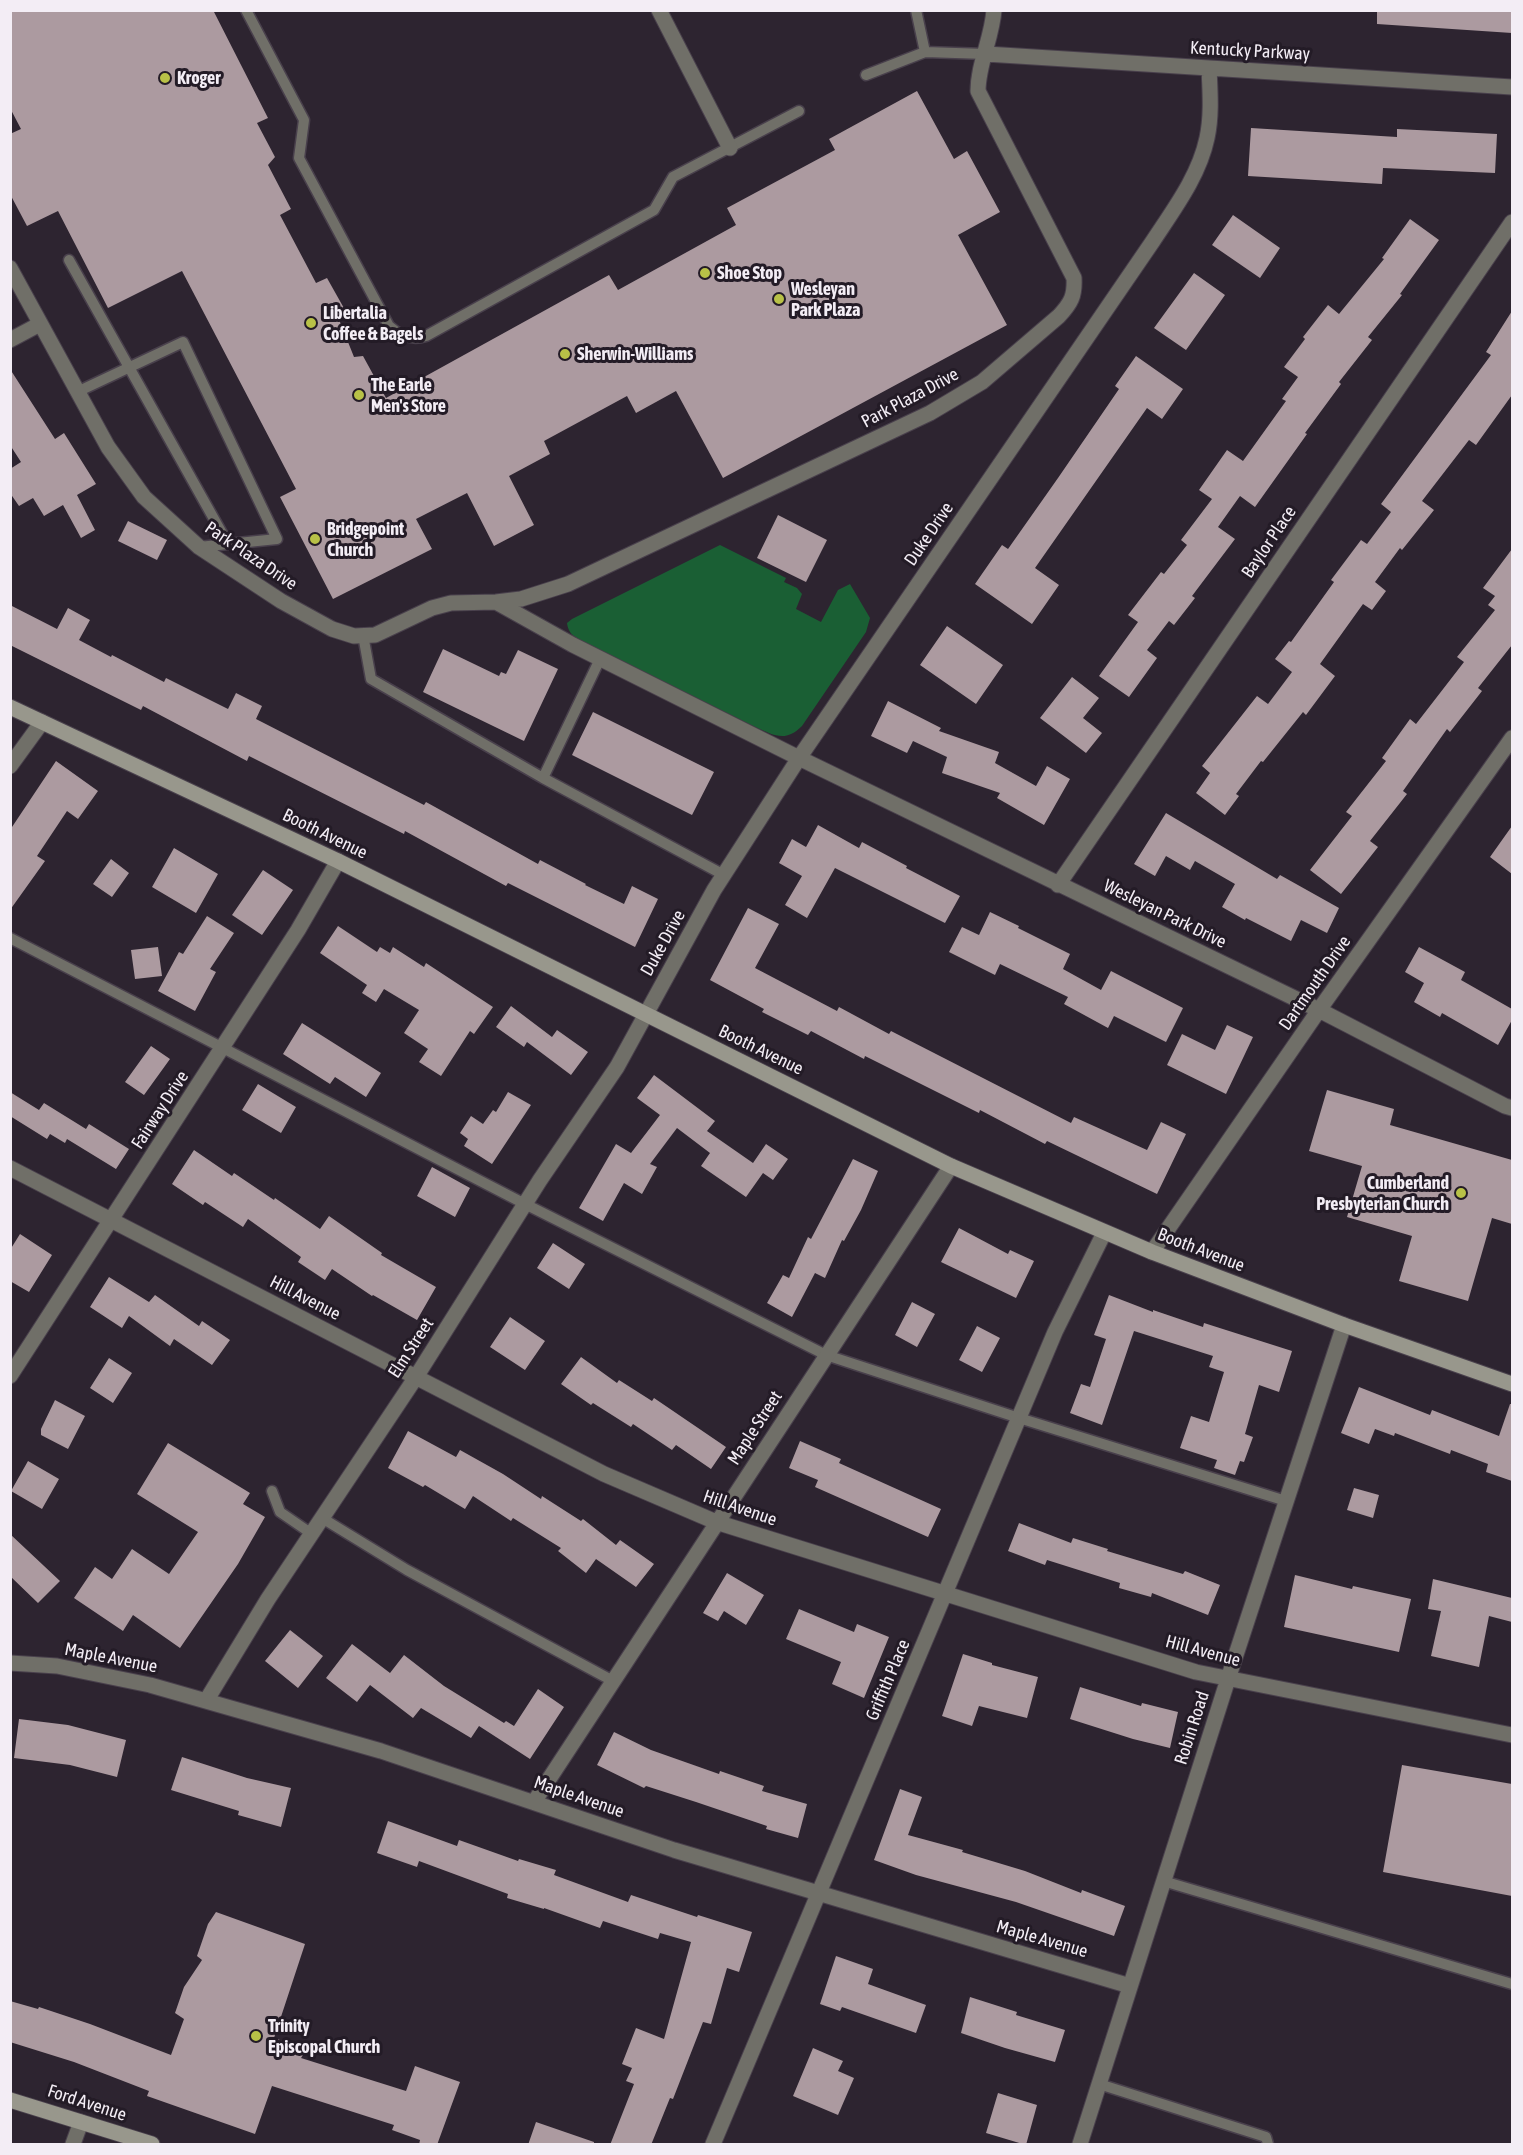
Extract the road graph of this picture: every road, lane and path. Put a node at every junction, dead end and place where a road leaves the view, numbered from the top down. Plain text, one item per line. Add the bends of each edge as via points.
1 (246, 10) edge
2 (659, 10) edge
3 (916, 10) edge
4 (994, 10) edge
5 (925, 52) junction
6 (986, 54) junction
7 (1209, 68) junction
8 (866, 75) dead end
9 (1512, 87) edge
10 (799, 111) dead end
11 (730, 148) junction
12 (1512, 222) edge
13 (69, 260) dead end
14 (10, 268) edge
15 (40, 324) junction
16 (10, 340) edge
17 (130, 368) junction
18 (77, 392) junction
19 (228, 544) junction
20 (199, 548) junction
21 (496, 602) junction
22 (363, 636) junction
23 (600, 659) junction
24 (10, 707) edge
25 (42, 722) junction
26 (1512, 738) edge
27 (799, 758) junction
28 (10, 766) edge
29 (543, 778) junction
30 (338, 861) junction
31 (724, 876) junction
32 (1058, 885) junction
33 (10, 938) edge
34 (1318, 1010) junction
35 (646, 1014) junction
36 (223, 1047) junction
37 (1512, 1108) edge
38 (951, 1166) junction
39 (10, 1168) edge
40 (525, 1204) junction
41 (112, 1220) junction
42 (1104, 1233) junction
43 (1152, 1252) junction
44 (1344, 1325) junction
45 (826, 1355) junction
46 (12, 1372) edge
47 (416, 1377) junction
48 (1512, 1384) edge
49 (1019, 1418) junction
50 (272, 1491) dead end
51 (1286, 1501) junction
52 (322, 1518) junction
53 (716, 1522) junction
54 (312, 1534) junction
55 (946, 1594) junction
56 (10, 1663) edge
57 (1228, 1679) junction
58 (613, 1681) junction
59 (206, 1701) junction
60 (1512, 1735) edge
61 (534, 1802) junction
62 (1163, 1881) junction
63 (818, 1893) junction
64 (1512, 1984) edge
65 (1130, 1986) junction
66 (1099, 2084) junction
67 (10, 2100) edge
68 (81, 2122) junction
69 (73, 2145) edge
70 (152, 2145) edge
71 (712, 2145) edge
72 (1080, 2145) edge
73 (1268, 2145) edge

1 - 11 lane via 304,120 299,158 389,326 409,337 426,336 654,210 673,177
2 - 11 street
3 - 5 lane
4 - 6 street, Park Plaza Drive
5 - 6 lane
5 - 8 lane
6 - 7 street, Kentucky Parkway
6 - 21 street, Park Plaza Drive via 978,75 978,91 1074,278 1075,292 1070,304 982,382 930,413 568,585
7 - 9 street, Kentucky Parkway
7 - 27 street, Duke Drive via 1208,137 1189,185
10 - 11 lane
12 - 32 street, Baylor Place
13 - 17 lane
14 - 15 street, Park Plaza Drive
15 - 16 street
15 - 18 street, Park Plaza Drive
17 - 18 lane
17 - 19 lane
17 - 19 lane via 183,342 277,539
18 - 20 street, Park Plaza Drive via 108,447 144,497
19 - 20 lane
20 - 22 street, Park Plaza Drive via 332,629
21 - 22 street, Park Plaza Drive via 451,603 375,635
21 - 23 street, Park Plaza Drive
22 - 29 lane via 372,679
23 - 27 street, Park Plaza Drive
23 - 29 lane
24 - 25 street, Booth Avenue
25 - 28 street
25 - 30 street, Booth Avenue
26 - 34 street, Dartmouth Drive
27 - 31 street, Duke Drive
27 - 32 street, Wesleyan Park Drive
29 - 31 lane
30 - 35 street, Booth Avenue
30 - 36 street, Fairway Drive
31 - 35 street, Duke Drive
32 - 34 street, Wesleyan Park Drive
33 - 36 lane
34 - 37 street, Wesleyan Park Drive
34 - 43 street, Dartmouth Drive
35 - 38 street, Booth Avenue
35 - 40 street, Elm Street via 617,1067
36 - 40 lane
36 - 41 street, Fairway Drive
38 - 42 street, Booth Avenue
38 - 45 street, Maple Street
39 - 41 street, Hill Avenue
40 - 45 lane
40 - 47 street, Elm Street
41 - 46 street, Fairway Drive
41 - 47 street, Hill Avenue
42 - 43 street, Booth Avenue
42 - 49 street, Griffith Place via 1055,1332
43 - 44 street, Booth Avenue
44 - 48 street, Booth Avenue
44 - 51 street, Robin Road
45 - 49 lane
45 - 53 street, Maple Street
47 - 52 street, Elm Street
47 - 53 street, Hill Avenue via 604,1474
49 - 51 lane
49 - 55 street, Griffith Place
50 - 54 lane via 280,1512
51 - 57 street, Robin Road
52 - 54 street, Elm Street
52 - 58 lane via 407,1570
53 - 55 street, Hill Avenue
53 - 58 street, Maple Street
54 - 59 street, Elm Street
55 - 57 street, Hill Avenue
55 - 63 street, Griffith Place
56 - 59 street, Maple Avenue via 69,1668
57 - 60 street, Hill Avenue
57 - 62 street, Robin Road
58 - 61 street, Maple Street
59 - 61 street, Maple Avenue via 381,1751
61 - 63 street, Maple Avenue
62 - 64 lane
62 - 65 street, Robin Road
63 - 65 street, Maple Avenue
63 - 71 street, Griffith Place
65 - 66 street, Robin Road
66 - 72 street, Robin Road
66 - 73 lane via 1266,2137
67 - 68 street, Ford Avenue
68 - 69 street
68 - 70 street, Ford Avenue

